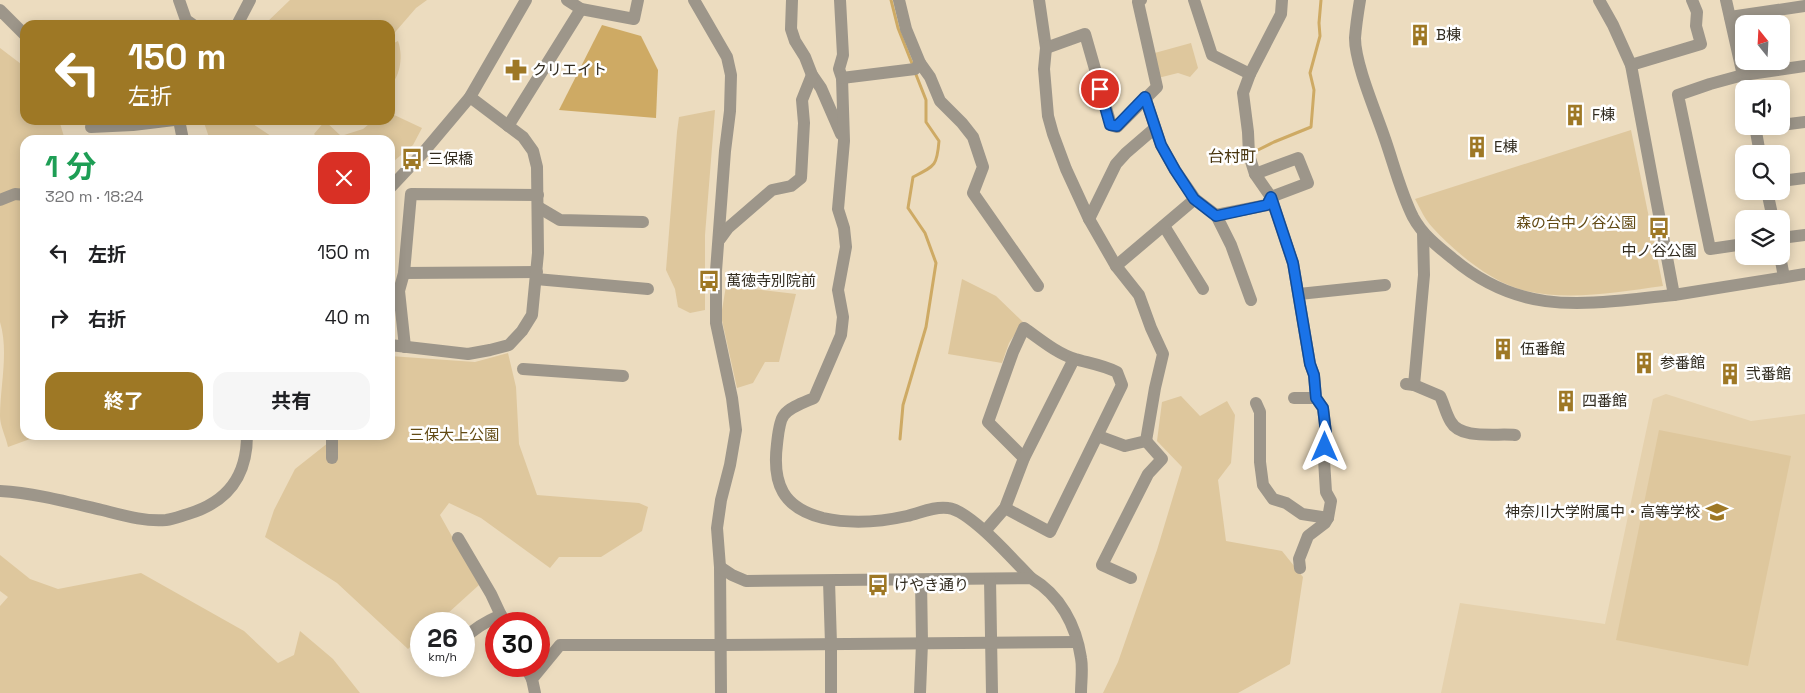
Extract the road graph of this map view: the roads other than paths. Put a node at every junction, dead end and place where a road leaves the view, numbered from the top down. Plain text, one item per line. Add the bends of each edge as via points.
1 (179, 0) edge
2 (250, 0) edge
3 (526, 0) edge
4 (567, 0) edge
5 (638, 0) edge
6 (694, 0) edge
7 (792, 0) edge
8 (840, 0) edge
9 (900, 0) edge
10 (1038, 0) edge
11 (1141, 0) edge
12 (1194, 0) edge
13 (1282, 0) edge
14 (1360, 0) edge
15 (1599, 0) edge
16 (1692, 0) edge
17 (1726, 0) edge
18 (1805, 6) edge
19 (581, 9) junction
20 (0, 10) edge
21 (1730, 17) junction
22 (186, 20) edge
23 (240, 20) edge
24 (20, 30) edge
25 (1046, 48) junction
26 (920, 63) junction
27 (1630, 65) junction
28 (1805, 66) edge
29 (812, 74) junction
30 (1250, 74) junction
31 (1744, 75) junction
32 (842, 78) junction
33 (1745, 80) edge
34 (470, 97) junction
35 (1145, 97) junction
36 (1805, 122) edge
37 (1790, 124) edge
38 (508, 126) junction
39 (1155, 128) junction
40 (844, 141) junction
41 (1255, 174) junction
42 (1805, 178) edge
43 (1790, 180) edge
44 (395, 183) edge
45 (20, 194) edge
46 (1271, 197) junction
47 (1194, 199) junction
48 (0, 200) edge
49 (538, 201) junction
50 (1216, 216) junction
51 (1089, 219) junction
52 (643, 222) dead end
53 (1164, 226) junction
54 (1423, 232) junction
55 (1805, 235) edge
56 (1790, 237) edge
57 (719, 241) junction
58 (1735, 245) edge
59 (1782, 265) edge
60 (1116, 266) junction
61 (404, 273) junction
62 (1805, 274) edge
63 (536, 275) junction
64 (1784, 277) junction
65 (1385, 285) dead end
66 (1038, 286) dead end
67 (648, 289) dead end
68 (1203, 289) dead end
69 (1299, 294) junction
70 (1674, 295) junction
71 (1251, 300) dead end
72 (395, 345) edge
73 (405, 346) junction
74 (1074, 359) junction
75 (523, 369) dead end
76 (623, 376) dead end
77 (1294, 398) dead end
78 (1316, 398) junction
79 (1256, 403) dead end
80 (1515, 435) dead end
81 (1098, 436) junction
82 (247, 440) edge
83 (332, 440) edge
84 (1146, 440) junction
85 (332, 458) dead end
86 (1024, 458) junction
87 (0, 491) edge
88 (1005, 508) junction
89 (1328, 518) junction
90 (985, 531) junction
91 (458, 538) dead end
92 (720, 567) junction
93 (1300, 568) dead end
94 (1031, 578) junction
95 (1131, 578) dead end
96 (921, 580) junction
97 (990, 580) junction
98 (830, 581) junction
99 (500, 612) edge
100 (991, 642) junction
101 (1077, 642) junction
102 (922, 643) junction
103 (832, 644) junction
104 (720, 646) junction
105 (530, 677) edge
106 (532, 680) junction
107 (535, 693) edge
108 (720, 693) edge
109 (831, 693) edge
110 (920, 693) edge
111 (992, 693) edge
112 (1081, 693) edge

1 - 22 street
2 - 23 street
3 - 34 street
4 - 19 street
5 - 19 street via 634,19
6 - 57 street via 724,50 731,75
7 - 29 street via 791,29
8 - 32 street via 843,56 839,68
9 - 26 street via 906,29
10 - 25 street
11 - 35 street via 1138,2 1156,87
12 - 30 street via 1212,55
13 - 30 street via 1281,14
14 - 54 street via 1355,39 1360,64 1407,203
15 - 27 street
16 - 27 street via 1701,44
17 - 21 street
18 - 21 street
19 - 38 street
20 - 24 street
21 - 31 street
25 - 35 street via 1085,34 1110,125 1117,126
25 - 51 street via 1044,69 1048,116 1066,169
26 - 32 street via 915,69
26 - 66 street via 940,101 973,137 983,167 973,193
27 - 70 street
28 - 31 street
29 - 40 street
29 - 57 street via 802,100 802,178 792,186 772,190 757,201
30 - 41 street via 1243,93 1249,155
31 - 33 street
31 - 58 street via 1678,95 1710,249
32 - 40 street
34 - 38 street
34 - 44 street
35 - 39 street
36 - 37 street
38 - 49 street via 533,150
39 - 47 street via 1161,145
39 - 51 street via 1116,164
40 - 90 street via 838,209 846,247 838,290 843,317 840,334 814,398 784,415 775,459 777,479 785,498 801,510 823,518 881,521 949,508
41 - 46 street
41 - 46 street via 1298,158 1308,183
42 - 43 street
45 - 48 street
46 - 50 street via 1267,205
46 - 69 street via 1293,263
47 - 50 street
47 - 53 street
49 - 52 street via 560,220
49 - 61 street via 412,194
49 - 63 street
50 - 71 street
51 - 60 street
53 - 60 street
53 - 68 street
54 - 70 street via 1471,273 1510,294 1556,303 1585,304
54 - 80 street via 1424,275 1410,385 1440,396 1452,424 1461,432
55 - 56 street
57 - 92 street via 716,323 736,430 717,528
59 - 64 street
60 - 84 street via 1139,295 1163,354
61 - 63 street
61 - 73 street via 399,291
62 - 64 street
63 - 67 street
63 - 73 street via 532,315 509,345 468,354
64 - 70 street
65 - 69 street
69 - 78 street
72 - 73 street
74 - 81 street via 1108,367 1117,372 1122,385
74 - 86 street
74 - 86 street via 1024,328 988,422
75 - 76 street
77 - 78 street
78 - 89 street via 1323,408 1326,433 1326,492 1331,501
79 - 89 street via 1260,412 1263,485 1273,499 1302,514
81 - 84 street via 1125,446
81 - 88 street via 1050,532
82 - 87 street via 242,470 224,496 194,512 167,520
83 - 85 street
84 - 95 street via 1162,459 1148,474 1102,565
86 - 88 street
88 - 90 street
89 - 93 street via 1308,536 1299,559
90 - 94 street
91 - 99 street
92 - 98 street via 746,581
92 - 104 street
94 - 97 street
94 - 101 street via 1054,595 1072,625
96 - 97 street
96 - 98 street
96 - 102 street
97 - 100 street
98 - 103 street
100 - 101 street
100 - 102 street
100 - 111 street
101 - 112 street via 1082,659
102 - 103 street
102 - 110 street
103 - 104 street
103 - 109 street
104 - 106 street via 560,644
104 - 108 street
105 - 106 street
106 - 107 street

